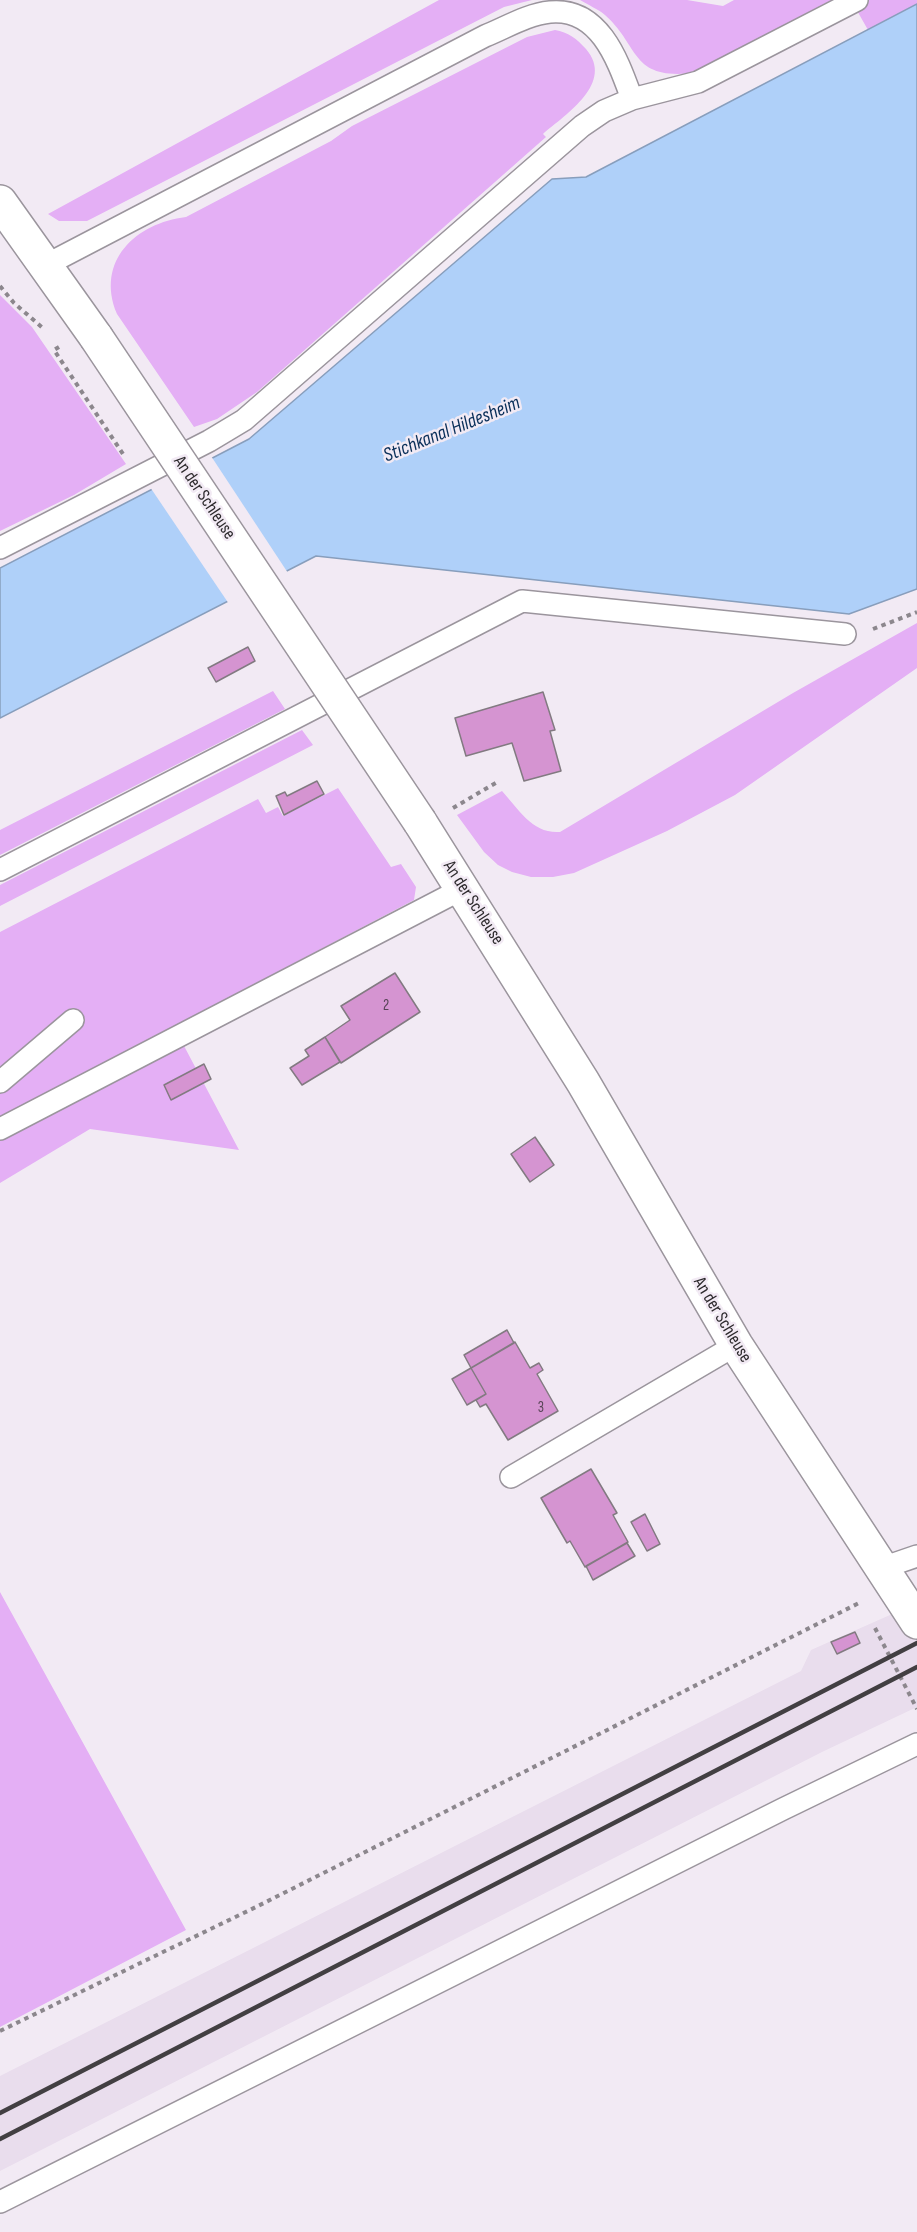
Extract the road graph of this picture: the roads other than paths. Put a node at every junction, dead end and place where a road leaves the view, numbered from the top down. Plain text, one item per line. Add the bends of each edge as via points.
1 (857, 0) edge
2 (632, 99) junction
3 (0, 202) edge
4 (46, 265) junction
5 (0, 548) edge
6 (845, 634) road end
7 (0, 870) edge
8 (464, 888) junction
9 (73, 1020) dead end
10 (0, 1082) edge
11 (0, 1128) edge
12 (736, 1345) junction
13 (511, 1477) dead end
14 (917, 1556) edge
15 (888, 1577) junction
16 (917, 1622) edge
17 (917, 1744) edge
18 (0, 2202) edge

1 - 2 lane via 698,82
2 - 4 lane via 599,32 588,21 569,12 548,12 485,36
2 - 5 lane via 582,126 244,420
3 - 4 main road, An der Schleuse
4 - 8 main road, An der Schleuse, bridge via 81,340 434,817
6 - 7 lane via 522,601
8 - 11 lane
8 - 12 main road, An der Schleuse via 583,1082
9 - 10 lane
12 - 13 lane
12 - 15 main road, An der Schleuse
14 - 15 lane
15 - 16 main road, An der Schleuse
17 - 18 lane

